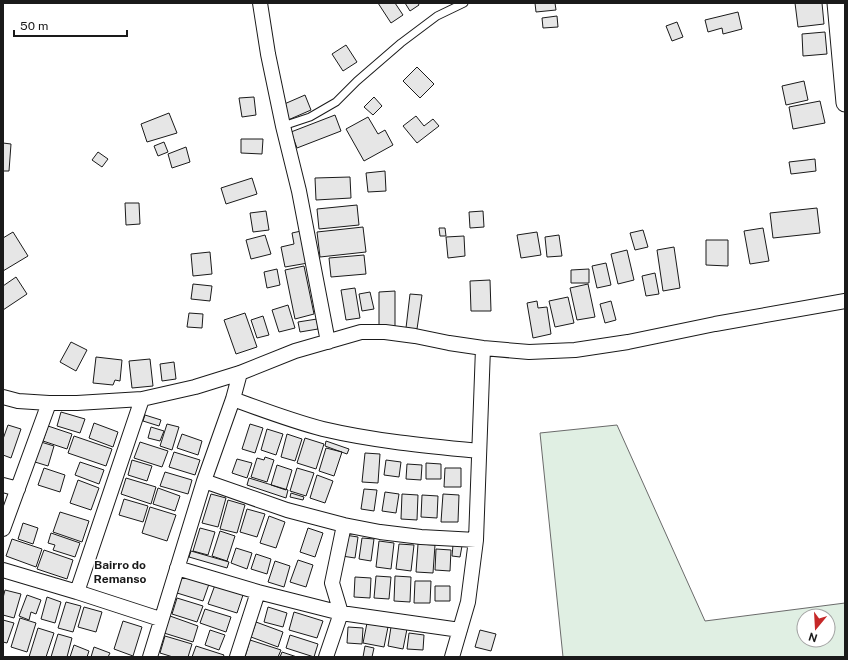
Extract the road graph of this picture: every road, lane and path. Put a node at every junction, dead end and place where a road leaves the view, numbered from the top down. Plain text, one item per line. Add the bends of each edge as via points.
1 (260, 3) edge
2 (464, 3) edge
3 (836, 3) edge
4 (845, 103) edge
5 (283, 126) junction
6 (845, 301) edge
7 (328, 342) junction
8 (483, 348) junction
9 (240, 373) junction
10 (3, 397) edge
11 (142, 399) junction
12 (233, 399) junction
13 (49, 403) junction
14 (479, 451) junction
15 (204, 480) junction
16 (3, 485) edge
17 (18, 490) junction
18 (344, 525) junction
19 (3, 529) edge
20 (476, 540) junction
21 (177, 568) junction
22 (3, 570) edge
23 (77, 592) junction
24 (258, 592) junction
25 (341, 613) junction
26 (160, 619) junction
27 (460, 630) junction
28 (150, 657) edge
29 (238, 657) edge
30 (326, 657) edge
31 (452, 657) edge

1 - 5 street
2 - 5 lane via 437,16 406,38 336,102 310,117
3 - 4 street
5 - 7 street via 299,191
6 - 8 street via 575,350 529,352
7 - 8 street via 361,332 385,332
7 - 9 street via 295,351
8 - 14 street
9 - 11 street
9 - 12 street
10 - 13 street via 18,401
11 - 13 street
11 - 23 street
12 - 14 street via 322,429 411,444
12 - 15 street
13 - 17 street
14 - 20 street
15 - 18 street via 287,510
15 - 21 street
16 - 17 street
17 - 19 street
18 - 20 street via 421,537
18 - 25 street via 332,583
20 - 27 street via 472,580
21 - 24 street
21 - 26 street
22 - 23 street
23 - 26 street
24 - 25 street
24 - 29 street
25 - 27 street
25 - 30 street
26 - 28 street
27 - 31 street

